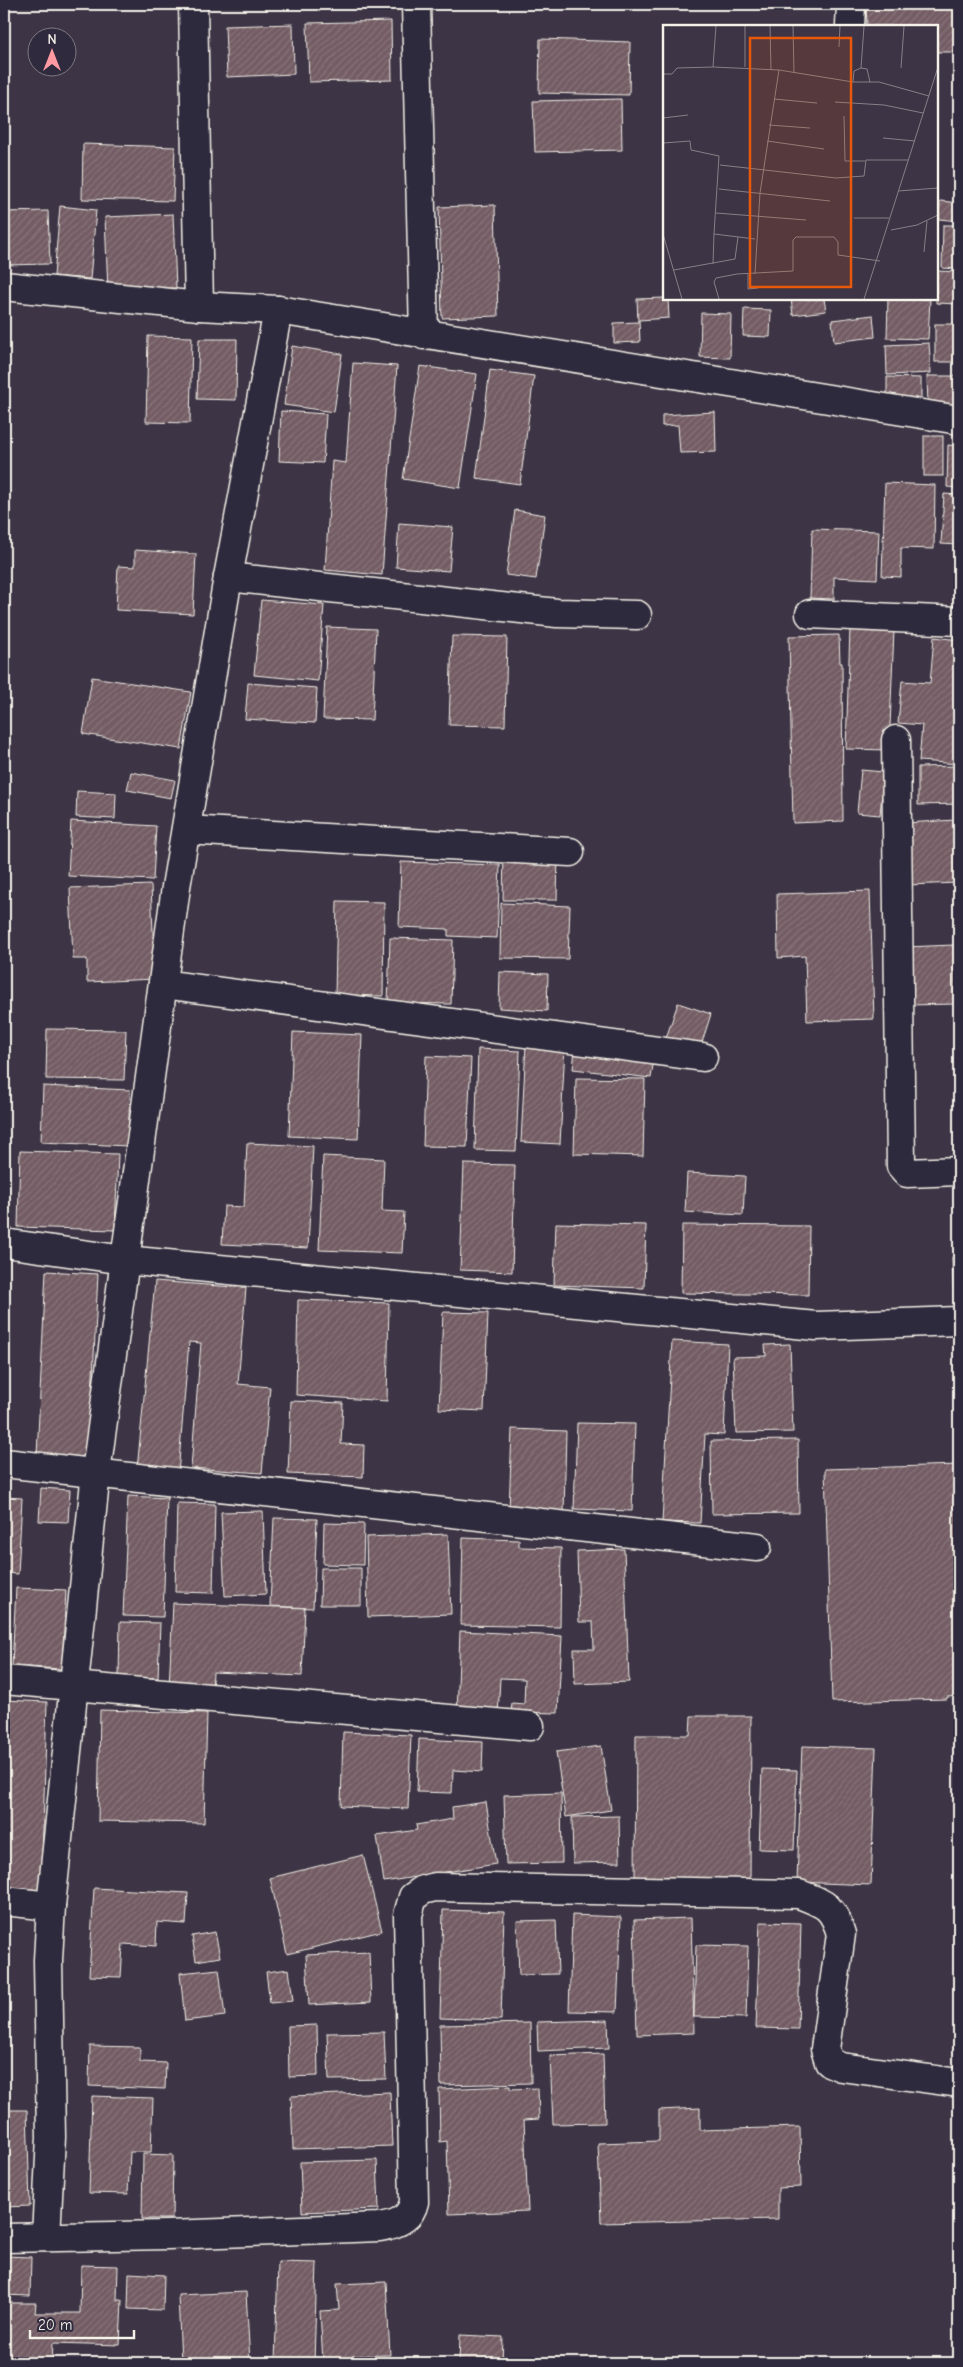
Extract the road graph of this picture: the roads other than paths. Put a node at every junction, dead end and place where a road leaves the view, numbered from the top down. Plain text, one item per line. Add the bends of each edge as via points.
1 (193, 4) edge
2 (416, 4) edge
3 (851, 4) edge
4 (850, 25) edge
5 (4, 286) edge
6 (199, 306) junction
7 (278, 310) junction
8 (424, 335) junction
9 (959, 420) edge
10 (228, 577) junction
11 (810, 614) dead end
12 (637, 615) dead end
13 (959, 621) edge
14 (896, 740) dead end
15 (186, 830) junction
16 (570, 852) dead end
17 (163, 984) junction
18 (703, 1057) dead end
19 (959, 1171) edge
20 (4, 1243) edge
21 (125, 1260) junction
22 (959, 1321) edge
23 (4, 1463) edge
24 (96, 1472) junction
25 (757, 1546) dead end
26 (4, 1680) edge
27 (74, 1685) junction
28 (530, 1726) dead end
29 (4, 1901) edge
30 (52, 1906) junction
31 (959, 2083) edge
32 (46, 2237) junction
33 (4, 2238) edge

1 - 6 street
2 - 8 street
3 - 4 street
5 - 6 street
6 - 7 street
7 - 8 street
7 - 10 street
8 - 9 street
10 - 12 street via 557,613
10 - 15 street
11 - 13 street
14 - 19 street via 900,1166 907,1173
15 - 16 street
15 - 17 street
17 - 18 street
17 - 21 street
20 - 21 street
21 - 22 street via 816,1326
21 - 24 street
23 - 24 street
24 - 25 street
24 - 27 street
26 - 27 street
27 - 28 street
27 - 30 street
29 - 30 street
30 - 32 street via 48,1960 51,2137
31 - 32 street via 841,2067 829,2062 825,2049 841,1934 836,1918 825,1904 799,1894 435,1887 413,1897 408,1915 414,2202 409,2215 400,2222 379,2227
32 - 33 street

